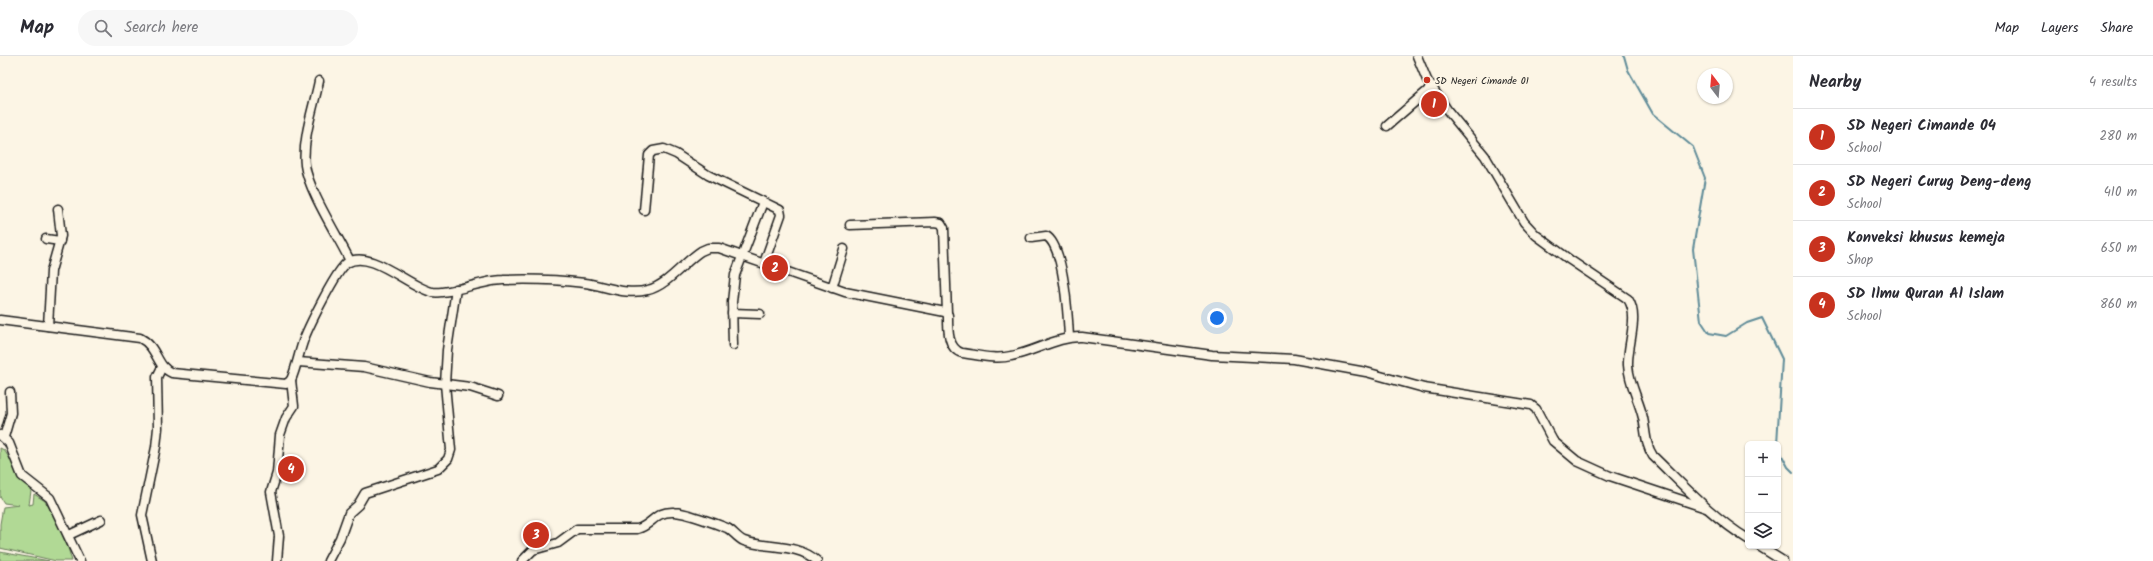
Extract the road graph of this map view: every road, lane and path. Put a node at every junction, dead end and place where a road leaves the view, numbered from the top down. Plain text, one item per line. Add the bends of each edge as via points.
1 (1417, 56) edge
2 (319, 80) dead end
3 (1432, 87) junction
4 (1387, 126) dead end
5 (763, 202) junction
6 (58, 209) dead end
7 (644, 210) dead end
8 (850, 225) dead end
9 (1030, 238) dead end
10 (46, 239) dead end
11 (60, 241) junction
12 (844, 248) dead end
13 (744, 256) junction
14 (350, 261) junction
15 (764, 263) junction
16 (832, 288) junction
17 (456, 289) junction
18 (732, 313) junction
19 (946, 313) junction
20 (760, 314) dead end
21 (0, 320) edge
22 (48, 326) junction
23 (1069, 337) junction
24 (733, 345) dead end
25 (298, 362) junction
26 (162, 367) junction
27 (292, 380) junction
28 (445, 384) junction
29 (10, 392) dead end
30 (498, 396) dead end
31 (2, 436) edge
32 (1706, 508) junction
33 (100, 520) dead end
34 (69, 535) junction
35 (1745, 538) edge
36 (1764, 549) edge
37 (80, 561) edge
38 (152, 561) edge
39 (278, 561) edge
40 (328, 561) edge
41 (522, 561) edge
42 (817, 561) edge
43 (1783, 561) edge

1 - 3 street
2 - 14 street via 307,140 305,165 315,194
3 - 4 street
3 - 32 street via 1485,156 1524,222 1536,235 1628,299 1632,306 1633,322 1628,364 1649,449
5 - 7 street via 664,149 653,151 649,155
5 - 13 street
5 - 15 street via 781,212
6 - 11 street
8 - 19 street via 942,223
9 - 23 street via 1046,236 1054,244 1064,286
10 - 11 street
11 - 22 street via 52,271
12 - 16 street
13 - 15 street
13 - 17 street via 719,248 705,249 660,284 640,292 583,283 513,279 488,281
13 - 18 street via 735,275
14 - 17 street via 362,259 371,262 431,292 442,293
14 - 25 street via 342,267 304,338
15 - 16 street
16 - 19 street
17 - 28 street
18 - 20 street
18 - 24 street
19 - 23 street via 951,343 962,353 1003,358
21 - 22 street
22 - 26 street via 140,338 153,349
23 - 32 street via 1212,355 1284,358 1366,372 1424,388 1531,405 1536,409 1553,441 1577,461 1610,476
25 - 27 street
25 - 28 street via 364,367
26 - 27 street via 172,373 196,376 277,384
26 - 38 street via 157,378 156,447 142,515
27 - 39 street via 294,406 280,435 277,474 271,492 279,536
28 - 30 street via 478,389
28 - 40 street via 451,442 448,459 443,466 431,472 365,493 358,505 349,513
29 - 31 street via 11,413
31 - 34 street via 9,443 22,476 48,495
32 - 35 street
33 - 34 street
34 - 37 street
36 - 43 street
41 - 42 street via 533,550 560,541 577,528 637,529 660,513 674,512 725,527 745,541 796,551

